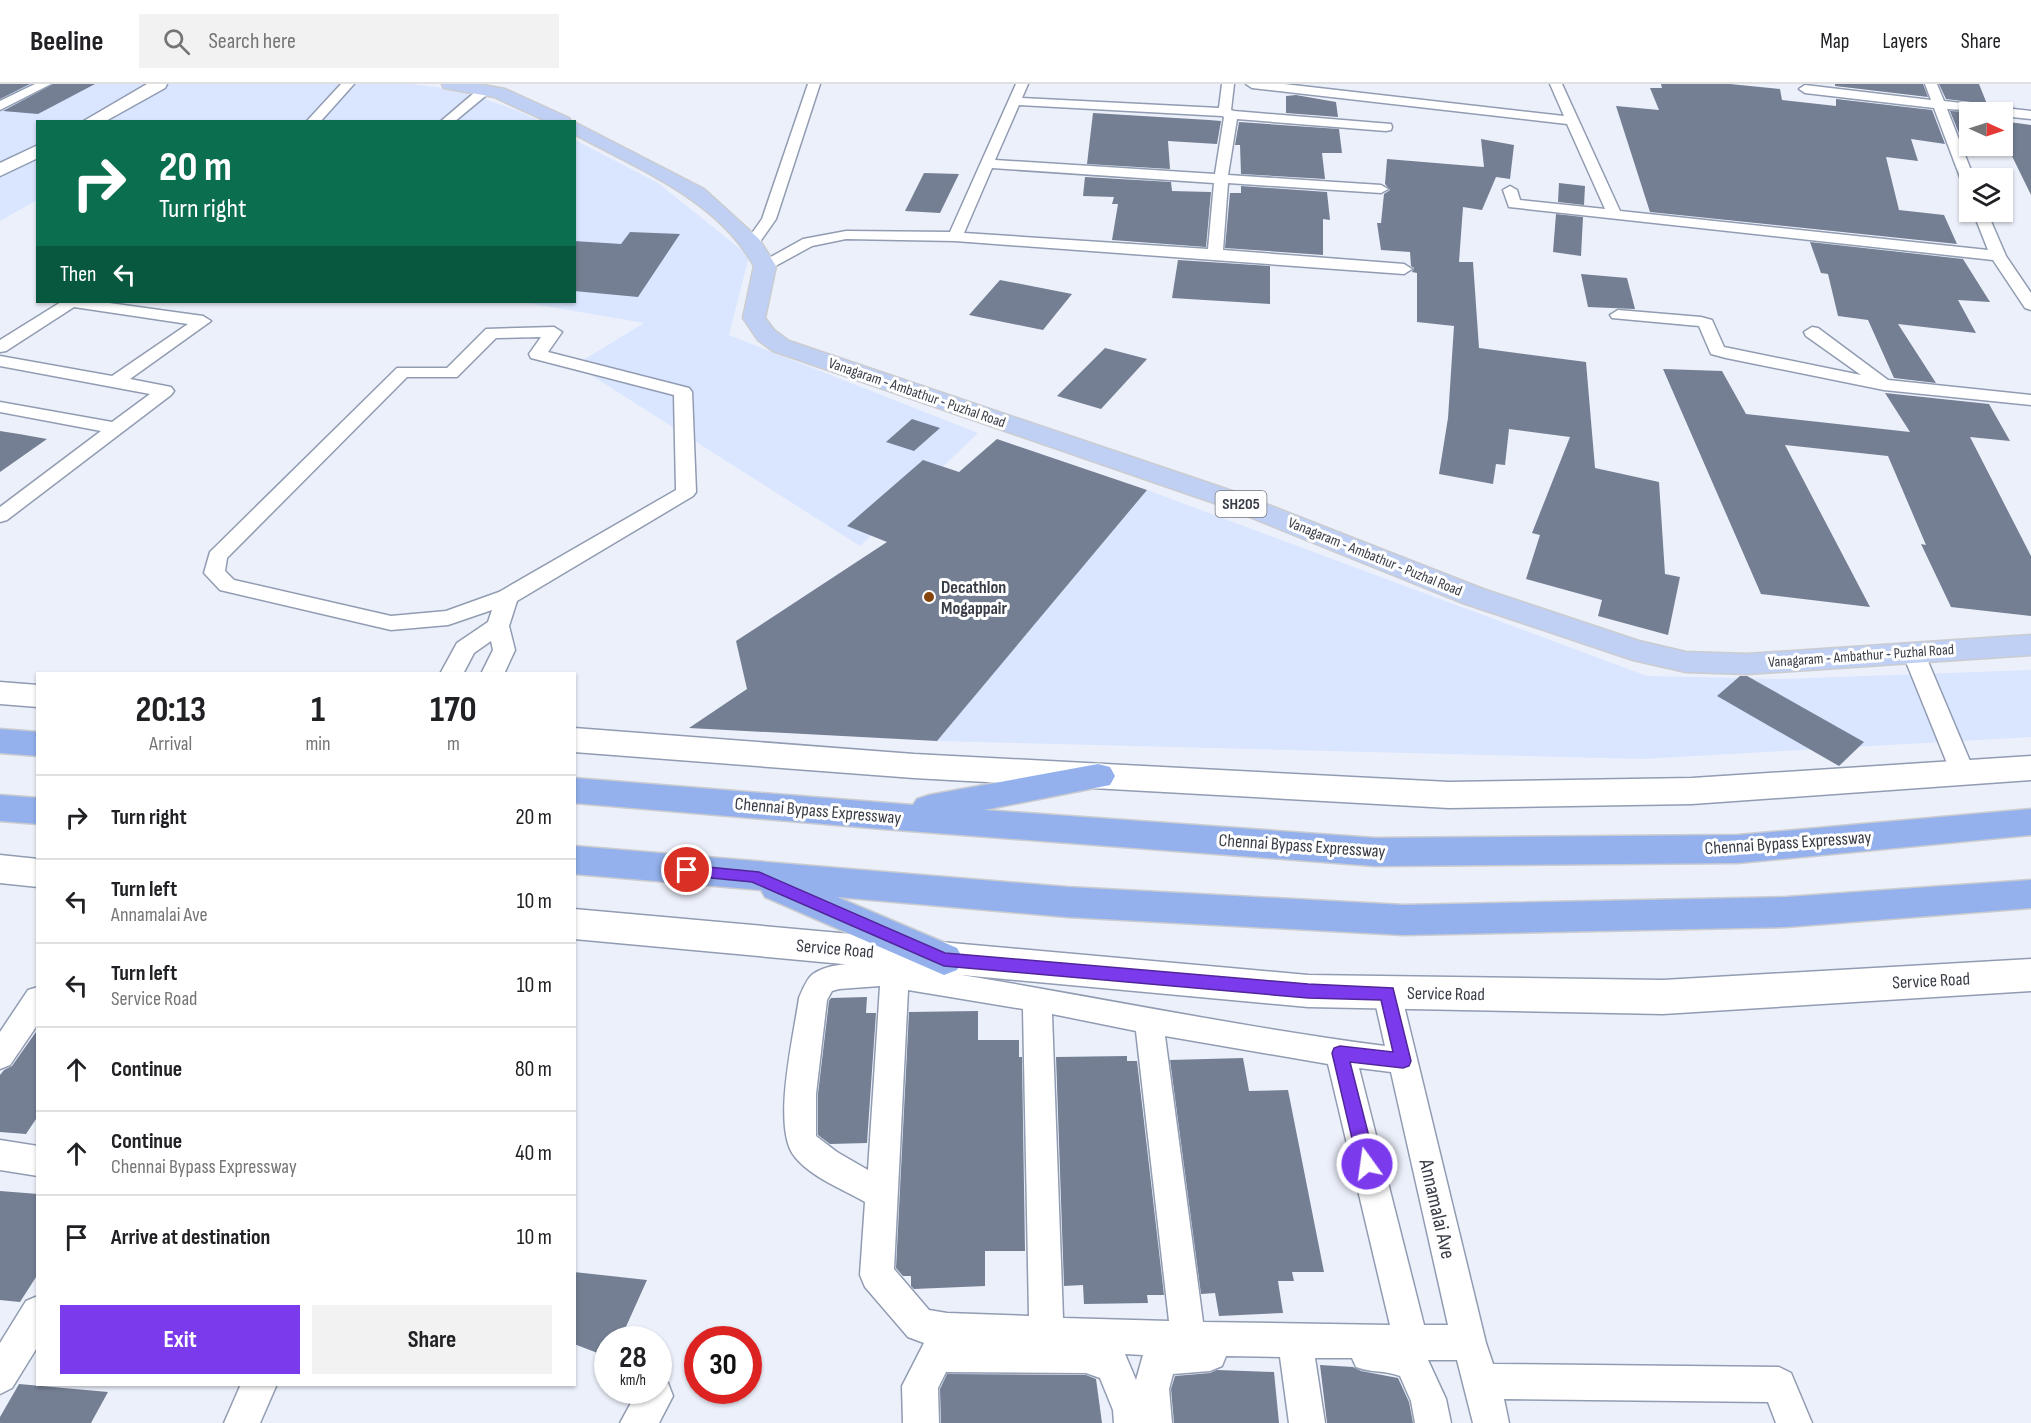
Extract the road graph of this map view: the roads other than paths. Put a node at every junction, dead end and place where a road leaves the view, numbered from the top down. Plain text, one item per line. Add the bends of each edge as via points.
1 (45, 84) edge
2 (159, 84) edge
3 (348, 84) edge
4 (450, 84) edge
5 (814, 84) edge
6 (1022, 84) edge
7 (1228, 84) edge
8 (1252, 84) edge
9 (1556, 84) edge
10 (1930, 84) edge
11 (1805, 88) dead end
12 (485, 90) junction
13 (1015, 101) junction
14 (1937, 104) junction
15 (0, 106) edge
16 (1228, 114) junction
17 (2031, 115) edge
18 (94, 120) edge
19 (314, 120) edge
20 (448, 120) edge
21 (559, 120) edge
22 (1574, 121) junction
23 (1386, 127) dead end
24 (576, 128) edge
25 (36, 151) edge
26 (987, 164) junction
27 (1963, 168) edge
28 (0, 170) edge
29 (1221, 178) junction
30 (1381, 189) dead end
31 (1510, 190) dead end
32 (1616, 216) junction
33 (1984, 222) edge
34 (955, 237) junction
35 (752, 243) junction
36 (1215, 254) junction
37 (1998, 256) junction
38 (765, 266) junction
39 (1404, 269) dead end
40 (69, 303) edge
41 (78, 303) edge
42 (192, 303) edge
43 (2031, 305) edge
44 (1618, 315) dead end
45 (172, 316) junction
46 (1812, 332) dead end
47 (0, 347) edge
48 (0, 361) edge
49 (115, 382) junction
50 (1884, 385) junction
51 (2031, 400) edge
52 (0, 407) edge
53 (115, 428) junction
54 (5, 507) edge
55 (507, 597) junction
56 (498, 626) junction
57 (2031, 645) edge
58 (1913, 652) junction
59 (452, 672) edge
60 (493, 672) edge
61 (0, 693) edge
62 (36, 696) edge
63 (576, 740) edge
64 (0, 741) edge
65 (36, 744) edge
66 (2031, 768) edge
67 (1963, 773) junction
68 (1098, 776) junction
69 (576, 790) edge
70 (0, 808) edge
71 (36, 811) edge
72 (883, 816) junction
73 (2031, 822) edge
74 (576, 860) edge
75 (0, 869) edge
76 (36, 873) edge
77 (754, 877) junction
78 (2031, 894) edge
79 (576, 924) edge
80 (944, 959) junction
81 (2031, 975) edge
82 (895, 976) junction
83 (1387, 993) junction
84 (1037, 999) junction
85 (36, 1002) edge
86 (1149, 1021) junction
87 (1340, 1053) junction
88 (0, 1056) edge
89 (1403, 1061) junction
90 (0, 1155) edge
91 (36, 1161) edge
92 (882, 1194) junction
93 (36, 1316) edge
94 (1046, 1334) junction
95 (1188, 1339) junction
96 (1411, 1342) junction
97 (1469, 1343) junction
98 (1297, 1354) junction
99 (0, 1376) edge
100 (1482, 1381) junction
101 (260, 1386) edge
102 (243, 1421) edge
103 (921, 1423) edge
104 (1132, 1423) edge
105 (1155, 1423) edge
106 (1307, 1423) edge
107 (1433, 1423) edge
108 (1491, 1423) edge
109 (1794, 1423) edge

1 - 15 street
2 - 18 street
3 - 19 street
4 - 12 main road
5 - 35 street via 777,199
6 - 13 street
7 - 16 street
8 - 22 street
9 - 22 street
10 - 14 street
11 - 14 street
12 - 20 street
12 - 21 main road
13 - 16 street
13 - 26 street
14 - 17 street
14 - 27 street
16 - 23 street
16 - 29 street
22 - 32 street
24 - 35 main road via 697,193
25 - 28 street
26 - 29 street
26 - 34 street
29 - 30 street
29 - 36 street
31 - 32 street via 1514,204
32 - 37 street
33 - 37 street
34 - 36 street
34 - 38 street via 846,235 808,242
35 - 38 main road
36 - 39 street
37 - 43 street
38 - 58 main road, Vanagaram - Ambathur - Puzhal Road / SH205 via 754,318 766,335 782,346 1229,499 1473,596 1622,646 1686,662 1747,664
40 - 47 street
41 - 45 street
42 - 45 street
44 - 50 street via 1695,320 1706,323 1718,350 1726,353
45 - 49 street via 203,321
46 - 50 street
48 - 49 street
49 - 53 street via 165,391
50 - 51 street
52 - 53 street
53 - 54 street
55 - 55 street via 448,618 391,622 227,585 214,573 217,556 403,372 451,373 492,333 554,332 537,354 683,392 686,492
55 - 56 street
56 - 59 street via 465,648
56 - 60 street via 504,650
57 - 58 main road, Vanagaram - Ambathur - Puzhal Road / SH205
58 - 67 street
61 - 62 street
63 - 68 street
64 - 65 highway
66 - 67 street
67 - 68 street via 1692,791 1449,795
68 - 72 highway
69 - 72 highway, Chennai Bypass Expressway
70 - 71 highway
72 - 73 highway, Chennai Bypass Expressway via 1375,852 1738,849
74 - 77 highway
75 - 76 street
77 - 78 highway via 1067,902 1404,920 1786,912
77 - 80 highway
79 - 80 street, Service Road
80 - 83 street, Service Road via 1308,991
81 - 83 street, Service Road via 1663,997
82 - 84 street
82 - 92 street
82 - 92 street via 838,977 822,983 813,998 799,1118 802,1141 820,1159
83 - 89 street, Annamalai Ave
84 - 86 street
84 - 94 street
85 - 88 street
86 - 87 street
86 - 95 street
87 - 89 street
87 - 96 street
89 - 97 street, Annamalai Ave
90 - 91 street
92 - 94 street via 877,1275 920,1325 947,1330
93 - 99 street
94 - 95 street
95 - 96 street
96 - 97 street
97 - 100 street, Annamalai Ave
98 - 105 street via 1194,1354 1160,1358 1151,1389
98 - 106 street
98 - 107 street via 1391,1355 1412,1364 1428,1399
100 - 108 street, Annamalai Ave
100 - 109 street via 1779,1385
101 - 102 street
103 - 104 street via 920,1386 936,1355 947,1355 1086,1356 1112,1365 1131,1410

